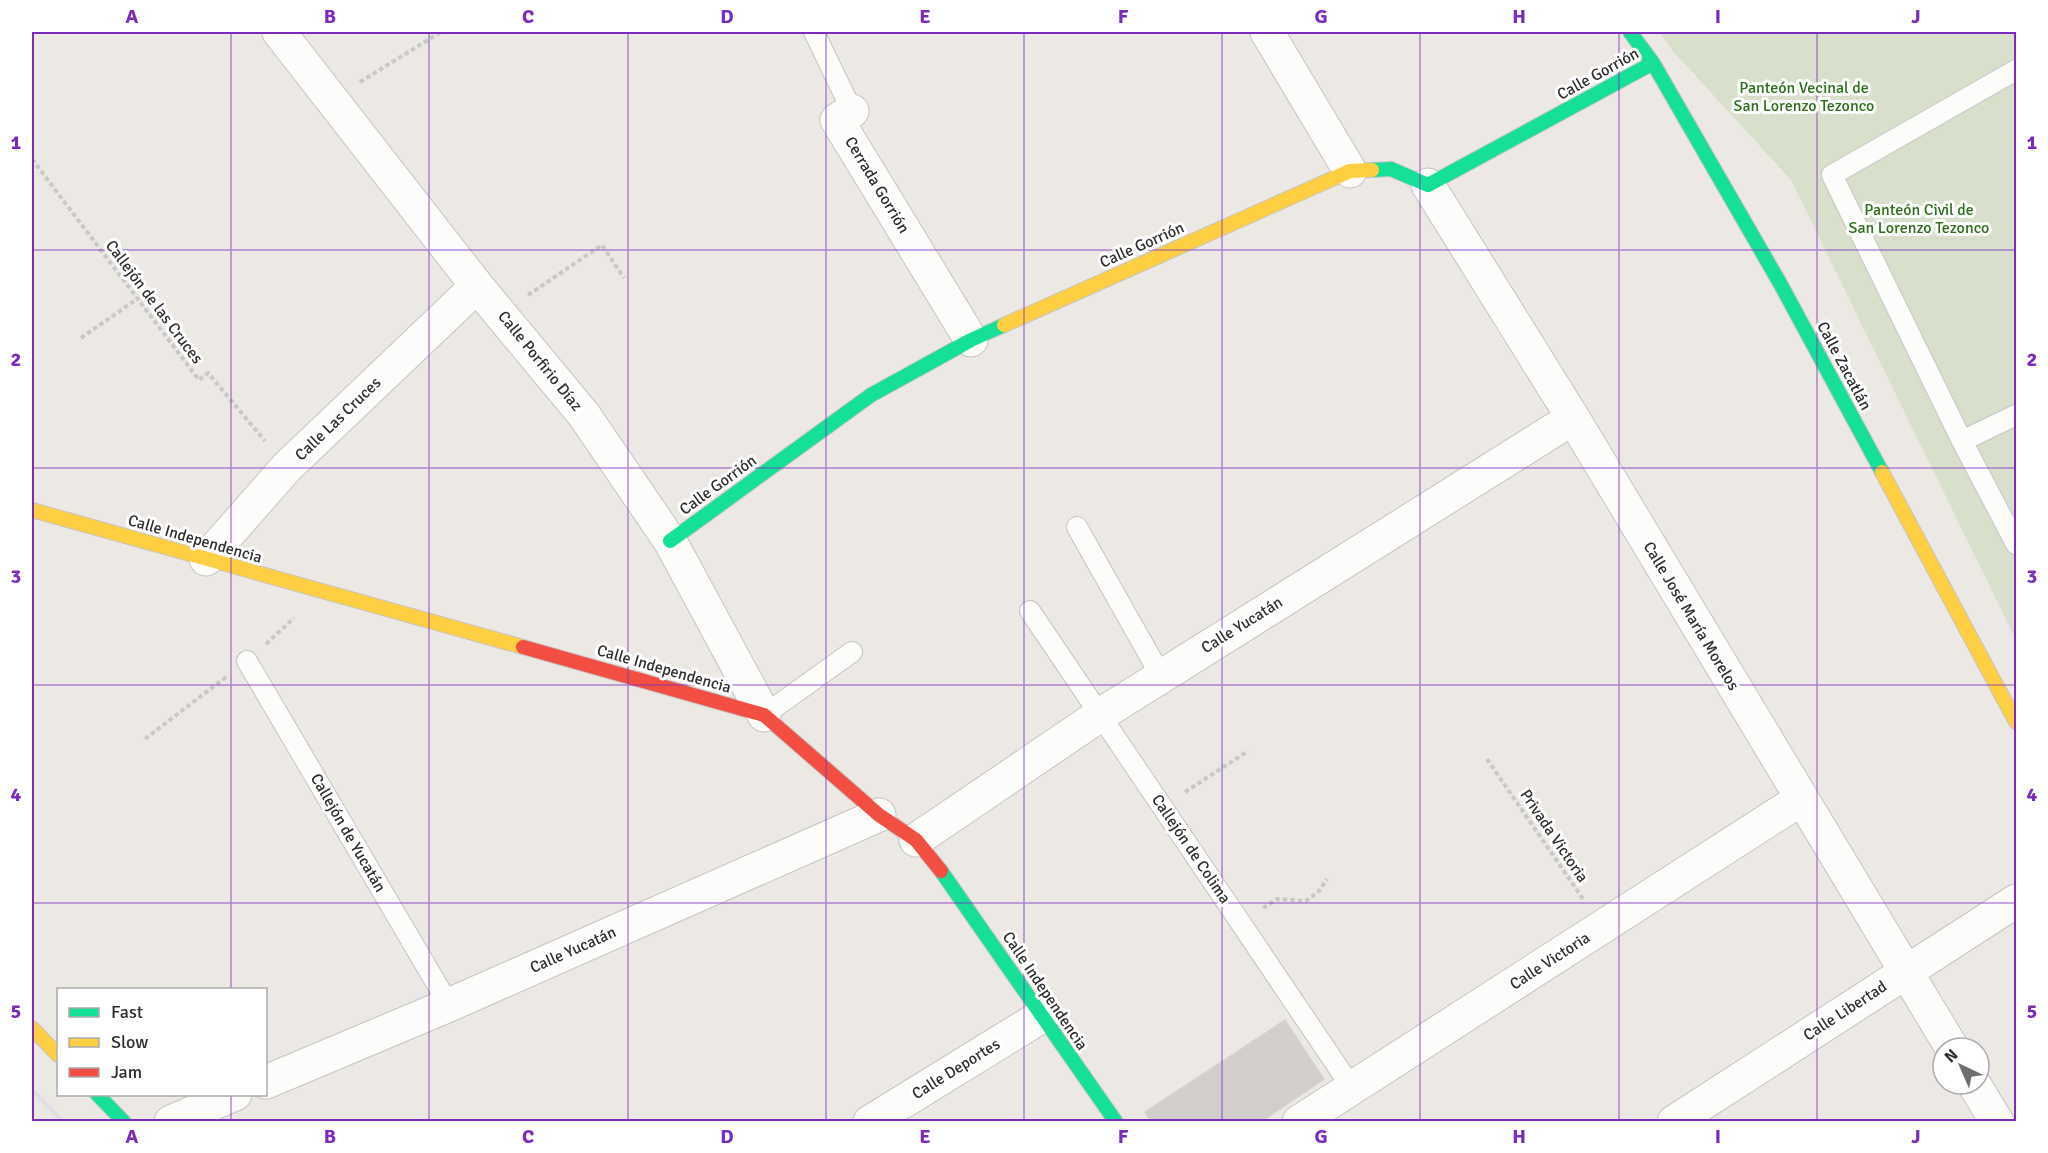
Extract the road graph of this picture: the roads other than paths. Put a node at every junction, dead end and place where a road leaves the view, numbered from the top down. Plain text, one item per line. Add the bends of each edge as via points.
1 (279, 32) edge
2 (814, 32) edge
3 (1267, 32) edge
4 (1630, 32) edge
5 (1653, 63) junction
6 (2016, 70) edge
7 (852, 111) joint
8 (1350, 171) junction
9 (1428, 185) junction
10 (477, 286) junction
11 (971, 340) junction
12 (2016, 416) edge
13 (1573, 418) junction
14 (1962, 441) junction
15 (32, 510) edge
16 (1077, 527) dead end
17 (670, 541) junction
18 (2016, 544) edge
19 (206, 559) junction
20 (1030, 611) dead end
21 (852, 652) dead end
22 (243, 664) road end
23 (1161, 676) junction
24 (764, 715) junction
25 (1100, 715) junction
26 (2016, 722) edge
27 (1801, 799) junction
28 (879, 815) junction
29 (916, 840) junction
30 (2016, 901) edge
31 (1905, 972) junction
32 (449, 1005) junction
33 (1042, 1016) junction
34 (32, 1028) edge
35 (1945, 1036) edge
36 (57, 1054) edge
37 (267, 1082) edge
38 (1352, 1088) junction
39 (98, 1096) edge
40 (233, 1096) edge
41 (1981, 1096) edge
42 (124, 1122) edge
43 (171, 1122) edge
44 (870, 1122) edge
45 (1116, 1122) edge
46 (1299, 1122) edge
47 (1674, 1122) edge
48 (1997, 1122) edge

1 - 10 street, Calle Porfirio Díaz
2 - 7 lane, Cerrada Gorrión
3 - 8 street
4 - 5 street, Calle Zacatlán
5 - 9 street, Calle Gorrión
5 - 26 street, Calle Zacatlán via 1781,285
6 - 14 lane via 1832,175
7 - 11 street, Cerrada Gorrión via 837,120
8 - 9 street, Calle Gorrión via 1390,169
8 - 11 street, Calle Gorrión
9 - 13 street, Calle José María Morelos
10 - 17 street, Calle Porfirio Díaz via 584,415
10 - 19 street, Calle Las Cruces via 287,467
11 - 17 street, Calle Gorrión via 871,395
12 - 14 lane
13 - 23 street, Calle Yucatán
13 - 27 street, Calle José María Morelos
14 - 18 lane
15 - 19 street, Calle Independencia
16 - 23 lane
17 - 24 street, Calle Porfirio Díaz
19 - 24 street, Calle Independencia
20 - 25 lane, Callejón de Colima
21 - 24 lane
22 - 32 lane, Callejón de Yucatán
23 - 25 street, Calle Yucatán
24 - 28 street, Calle Independencia
25 - 29 street, Calle Yucatán
25 - 38 lane, Callejón de Colima
27 - 31 street, Calle José María Morelos
27 - 38 street, Calle Victoria
28 - 29 street, Calle Independencia
28 - 32 street, Calle Yucatán
29 - 33 street, Calle Independencia via 957,891
30 - 31 street, Calle Libertad
31 - 35 street, Calle José María Morelos
31 - 47 street, Calle Libertad
32 - 37 street, Calle Yucatán
33 - 44 street, Calle Deportes
33 - 45 street, Calle Independencia
34 - 36 street
38 - 46 street, Calle Victoria
39 - 42 street
40 - 43 street
41 - 48 street

